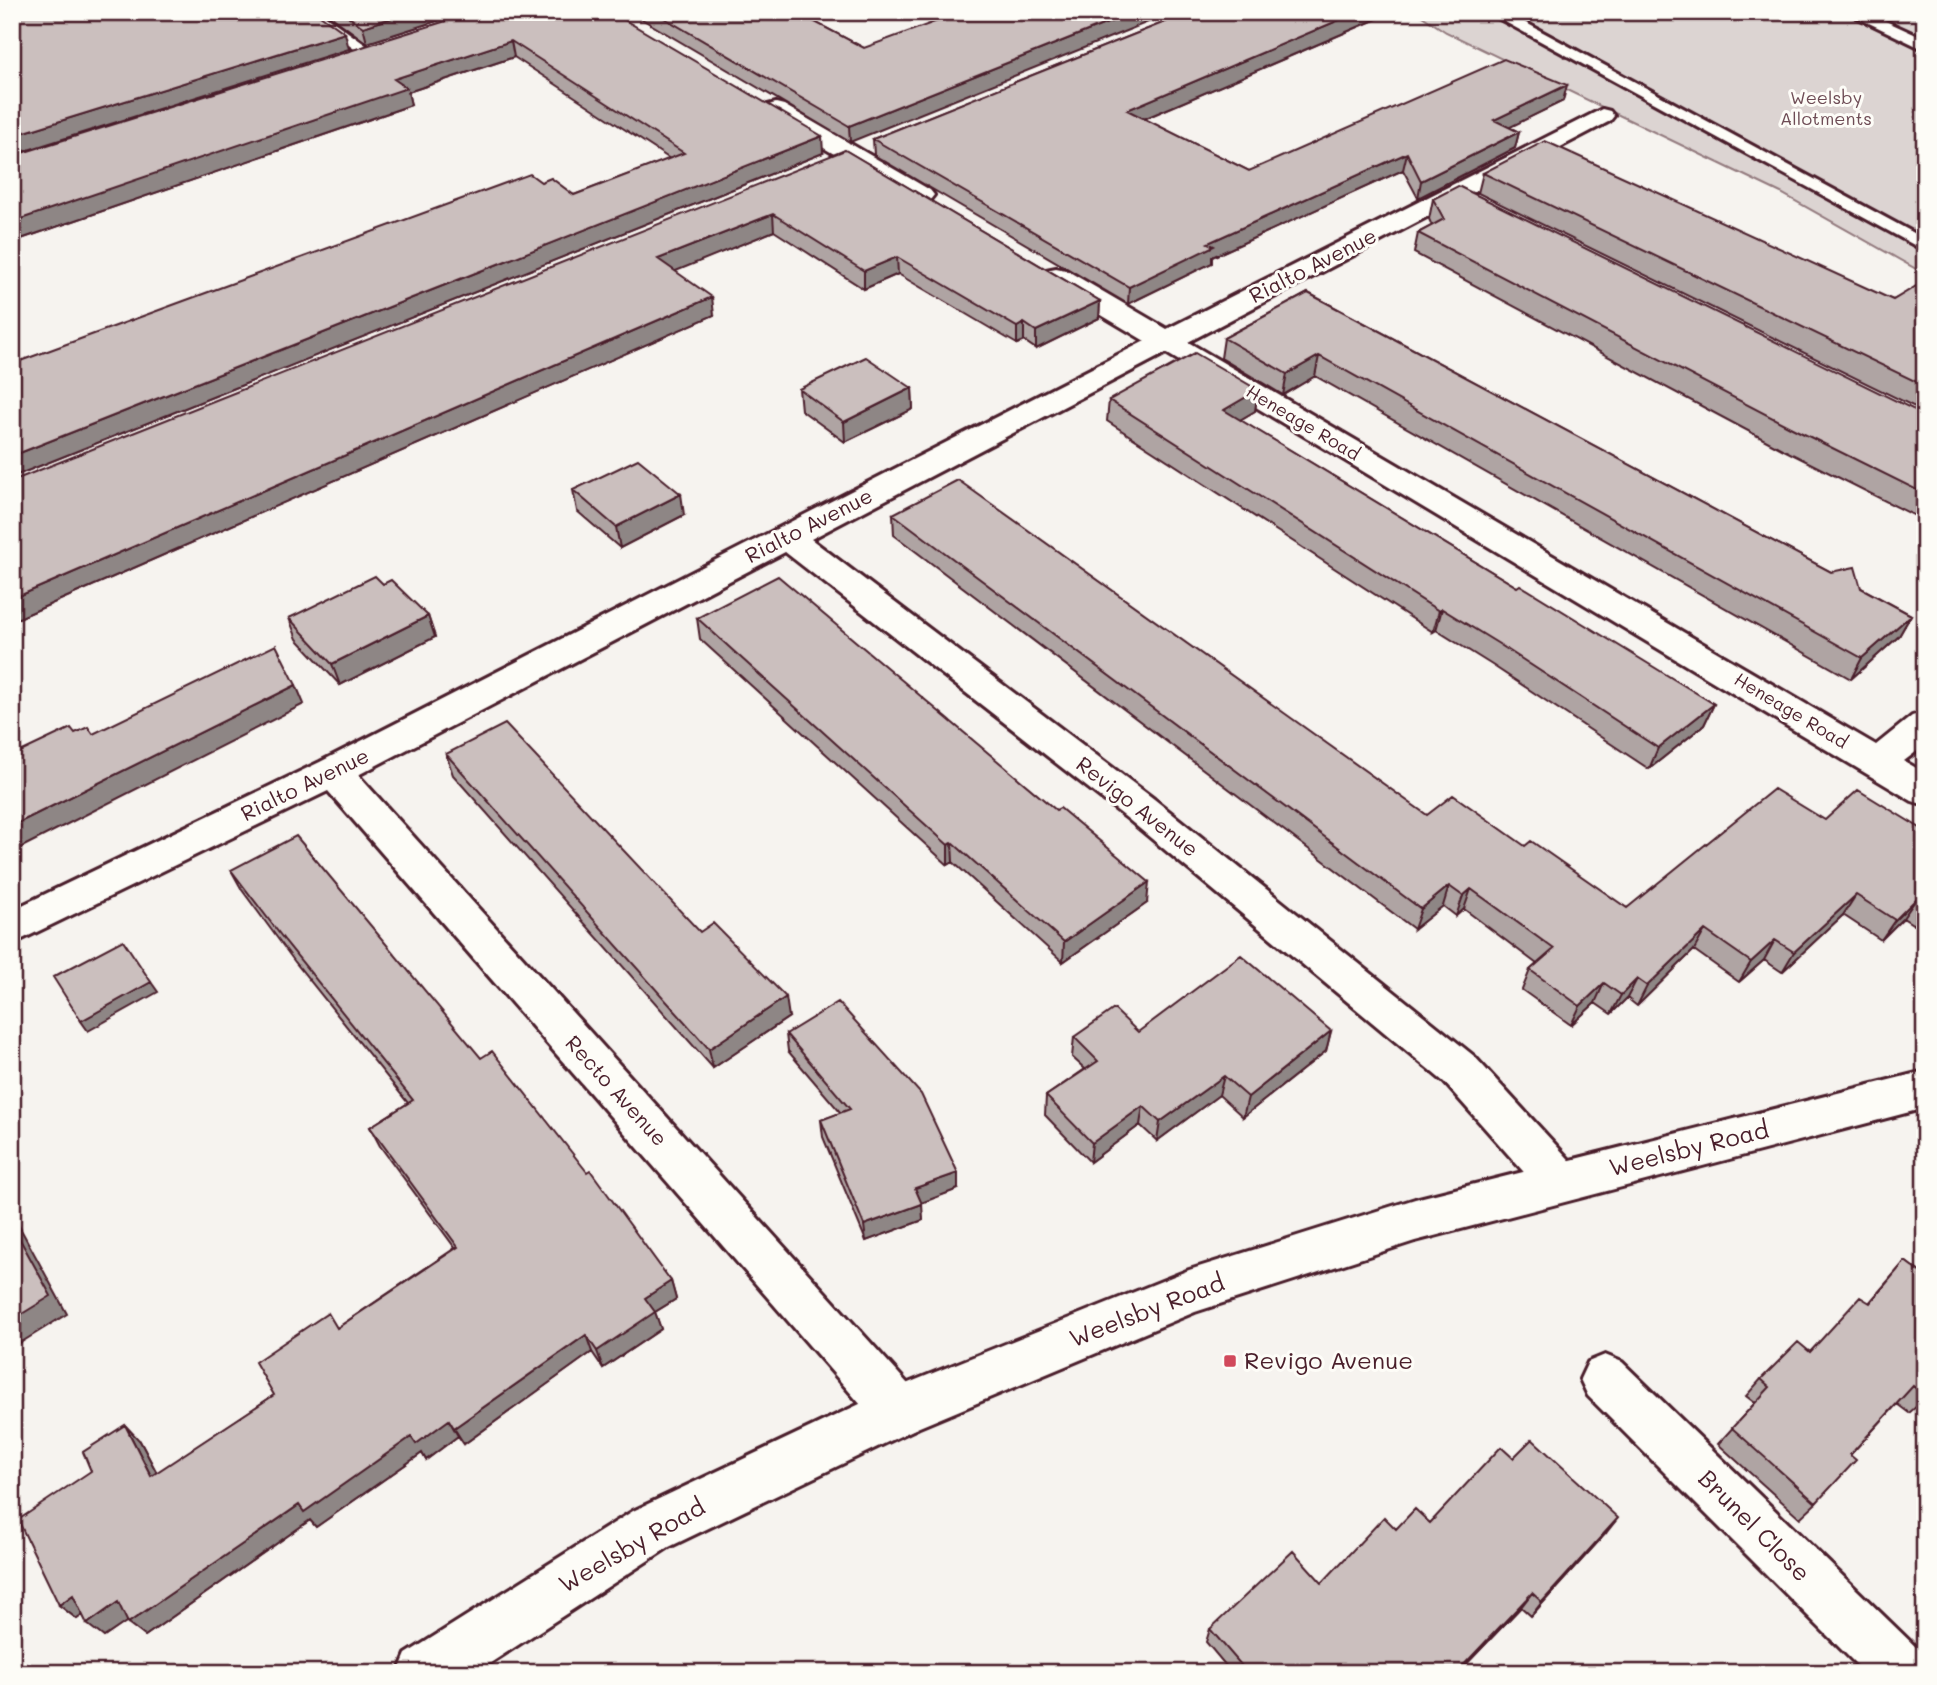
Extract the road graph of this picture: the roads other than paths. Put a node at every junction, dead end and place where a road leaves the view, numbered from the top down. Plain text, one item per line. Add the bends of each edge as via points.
1 (310, 12) edge
2 (1494, 12) edge
3 (1853, 12) edge
4 (1925, 45) edge
5 (391, 46) edge
6 (369, 53) junction
7 (342, 61) edge
8 (752, 96) edge
9 (1602, 116) dead end
10 (940, 207) edge
11 (1925, 246) edge
12 (1031, 261) edge
13 (1165, 341) junction
14 (787, 537) junction
15 (1925, 725) edge
16 (1878, 763) junction
17 (333, 772) junction
18 (1925, 791) edge
19 (12, 928) edge
20 (1925, 1089) edge
21 (1561, 1182) junction
22 (1605, 1379) dead end
23 (899, 1411) junction
24 (425, 1673) edge
25 (1903, 1673) edge

1 - 6 lane
2 - 11 lane
3 - 4 lane
5 - 6 street
6 - 7 street
8 - 10 street
9 - 13 street, Rialto Avenue via 1466,200
12 - 13 street, Heneage Road
13 - 14 street, Rialto Avenue
13 - 16 street, Heneage Road
14 - 17 street, Rialto Avenue
14 - 21 street, Revigo Avenue via 1141,809 1448,1060
15 - 16 street
16 - 18 street, Heneage Road
17 - 19 street, Rialto Avenue
17 - 23 street, Recto Avenue
20 - 21 street, Weelsby Road
21 - 23 street, Weelsby Road via 1415,1220 1189,1292
22 - 25 street, Brunel Close
23 - 24 street, Weelsby Road via 651,1530

